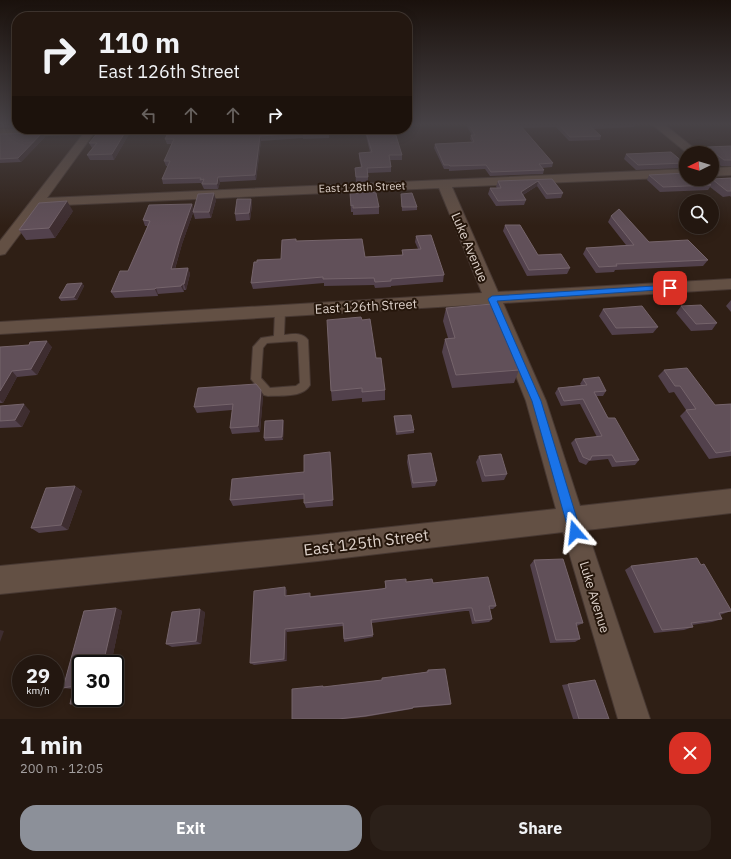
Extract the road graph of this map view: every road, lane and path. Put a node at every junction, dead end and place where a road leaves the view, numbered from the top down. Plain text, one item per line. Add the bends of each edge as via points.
1 (70, 159) edge
2 (719, 171) edge
3 (731, 171) edge
4 (679, 173) edge
5 (444, 184) junction
6 (38, 202) junction
7 (0, 250) edge
8 (731, 284) edge
9 (492, 299) junction
10 (280, 311) junction
11 (0, 328) edge
12 (279, 338) junction
13 (731, 501) edge
14 (571, 518) junction
15 (0, 580) edge
16 (634, 719) edge

1 - 6 street
2 - 3 street
4 - 5 street, East 128th Street
5 - 6 street, East 128th Street
5 - 9 street, Luke Avenue
6 - 7 street
8 - 9 street, East 126th Street
9 - 10 street, East 126th Street
9 - 14 street, Luke Avenue via 536,401
10 - 11 street, East 126th Street
10 - 12 lane
12 - 12 lane via 296,337 304,340 305,385 298,390 268,392 256,379 258,348 264,340
13 - 14 street, East 125th Street
14 - 15 street, East 125th Street via 318,548
14 - 16 street, Luke Avenue

